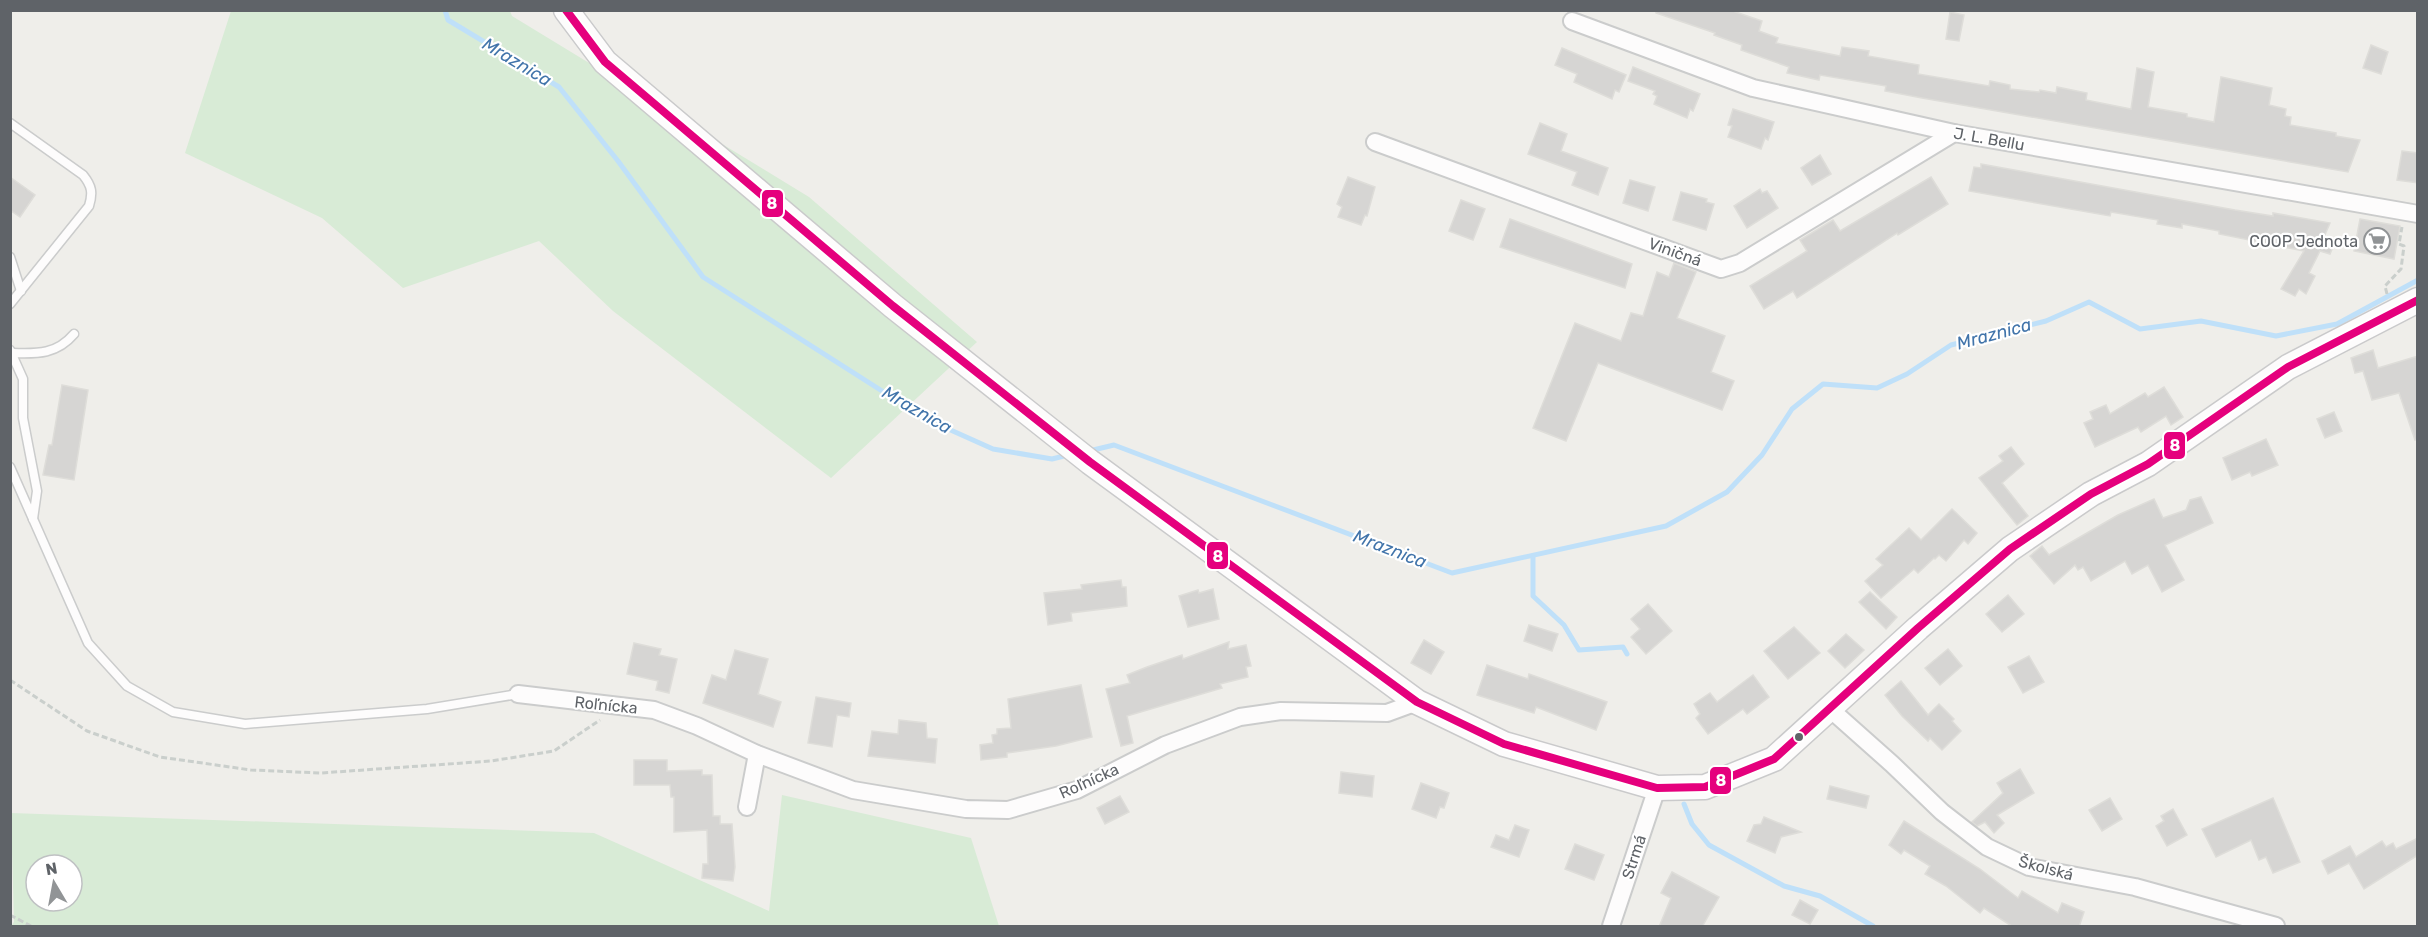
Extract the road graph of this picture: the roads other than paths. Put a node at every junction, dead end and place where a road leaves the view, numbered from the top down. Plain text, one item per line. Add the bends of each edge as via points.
1 (566, 10) edge
2 (1572, 21) dead end
3 (10, 123) edge
4 (1954, 133) junction
5 (1375, 142) dead end
6 (2418, 214) edge
7 (10, 257) edge
8 (21, 291) junction
9 (2418, 300) edge
10 (10, 304) edge
11 (74, 334) dead end
12 (12, 352) edge
13 (10, 467) edge
14 (10, 491) edge
15 (22, 495) junction
16 (33, 519) junction
17 (518, 694) joint
18 (1417, 702) junction
19 (1829, 708) junction
20 (757, 754) junction
21 (1657, 788) junction
22 (747, 807) dead end
23 (1611, 927) edge
24 (2276, 927) edge

1 - 18 street via 604,62 884,299 1090,462
2 - 4 street, J. L. Bellu via 1753,88
3 - 8 lane via 83,175 93,194 89,206
4 - 5 street, Viničná via 1740,263 1721,268
4 - 6 street, J. L. Bellu
7 - 8 lane
8 - 10 lane
9 - 19 street via 2288,367 2148,464 2091,494 2010,549
11 - 12 lane via 56,350
12 - 16 lane via 23,379 23,418 37,491
13 - 15 lane
14 - 15 lane
15 - 16 lane
16 - 17 lane via 88,643 127,686 173,712 245,724 427,710
17 - 20 street, Roľnícka via 654,710
18 - 20 street, Roľnícka via 1387,713 1281,711 1240,717 1165,745 1077,790 1008,810 966,809 852,790
18 - 21 street via 1504,744
19 - 21 street via 1774,759 1705,787
19 - 24 street, Školská via 1942,812 1987,847 2029,867 2135,887
20 - 22 street
21 - 23 street, Strmá

